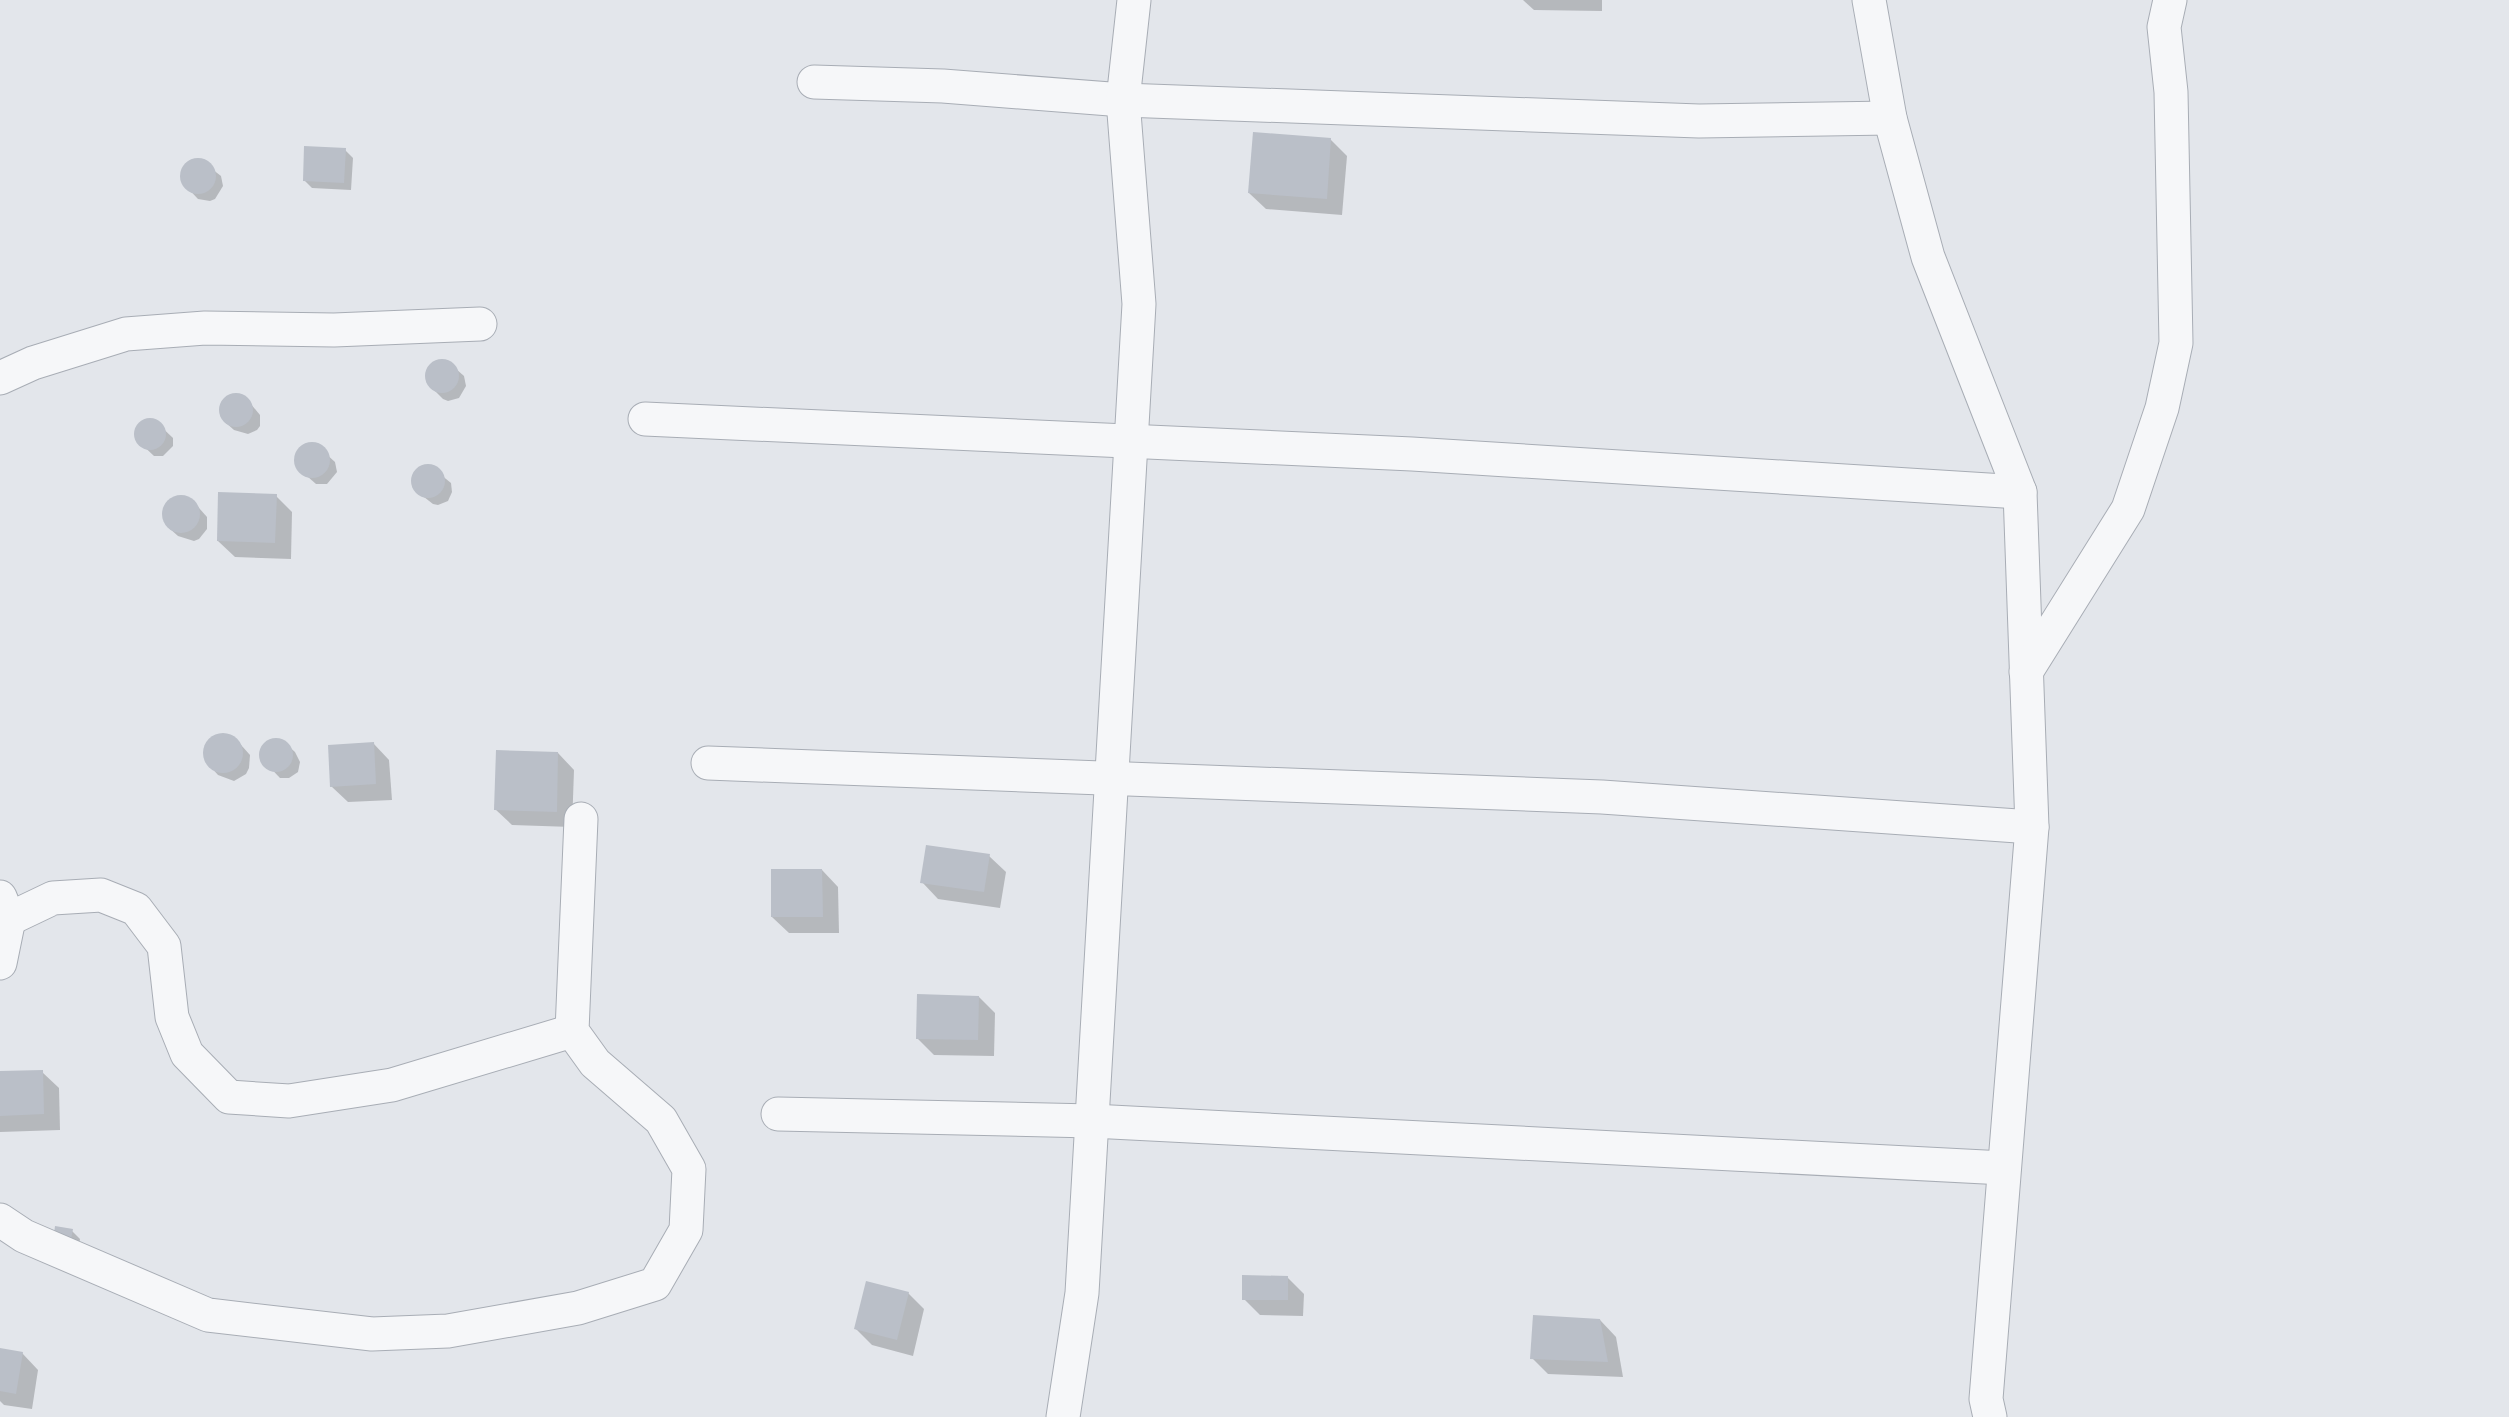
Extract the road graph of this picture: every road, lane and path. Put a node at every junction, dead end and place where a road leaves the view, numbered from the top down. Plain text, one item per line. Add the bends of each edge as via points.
1 (1134, 0) edge
2 (1869, 0) edge
3 (2170, 0) edge
4 (814, 82) dead end
5 (1123, 100) junction
6 (1890, 118) junction
7 (480, 324) dead end
8 (0, 378) edge
9 (645, 418) dead end
10 (1131, 442) junction
11 (2020, 492) junction
12 (2026, 672) junction
13 (708, 763) dead end
14 (1112, 779) junction
15 (581, 819) dead end
16 (2032, 827) junction
17 (5, 908) edge
18 (0, 963) edge
19 (573, 1031) junction
20 (778, 1114) dead end
21 (1092, 1120) junction
22 (2004, 1168) junction
23 (0, 1220) edge
24 (1063, 1417) edge
25 (1990, 1417) edge

1 - 5 street
2 - 6 street
3 - 12 street via 2164,27 2170,92 2176,343 2162,408 2128,509
4 - 5 street via 943,86
5 - 6 street via 1699,121
5 - 10 street via 1139,304
6 - 11 street via 1928,257
7 - 8 street via 334,330 205,328 126,334 33,363
9 - 10 street
10 - 11 street via 1412,454
10 - 14 street
11 - 12 street
12 - 16 street
13 - 14 street
14 - 16 street via 1602,797
14 - 21 street
15 - 19 street
16 - 22 street
17 - 18 street
17 - 19 street via 53,898 101,895 136,909 164,946 172,1017 187,1054 230,1097 289,1101 392,1085
19 - 23 street via 595,1063 661,1120 689,1169 686,1230 655,1284 578,1308 448,1331 372,1334 208,1315 24,1236
20 - 21 street
21 - 22 street
21 - 24 street via 1082,1293
22 - 25 street via 1986,1399

